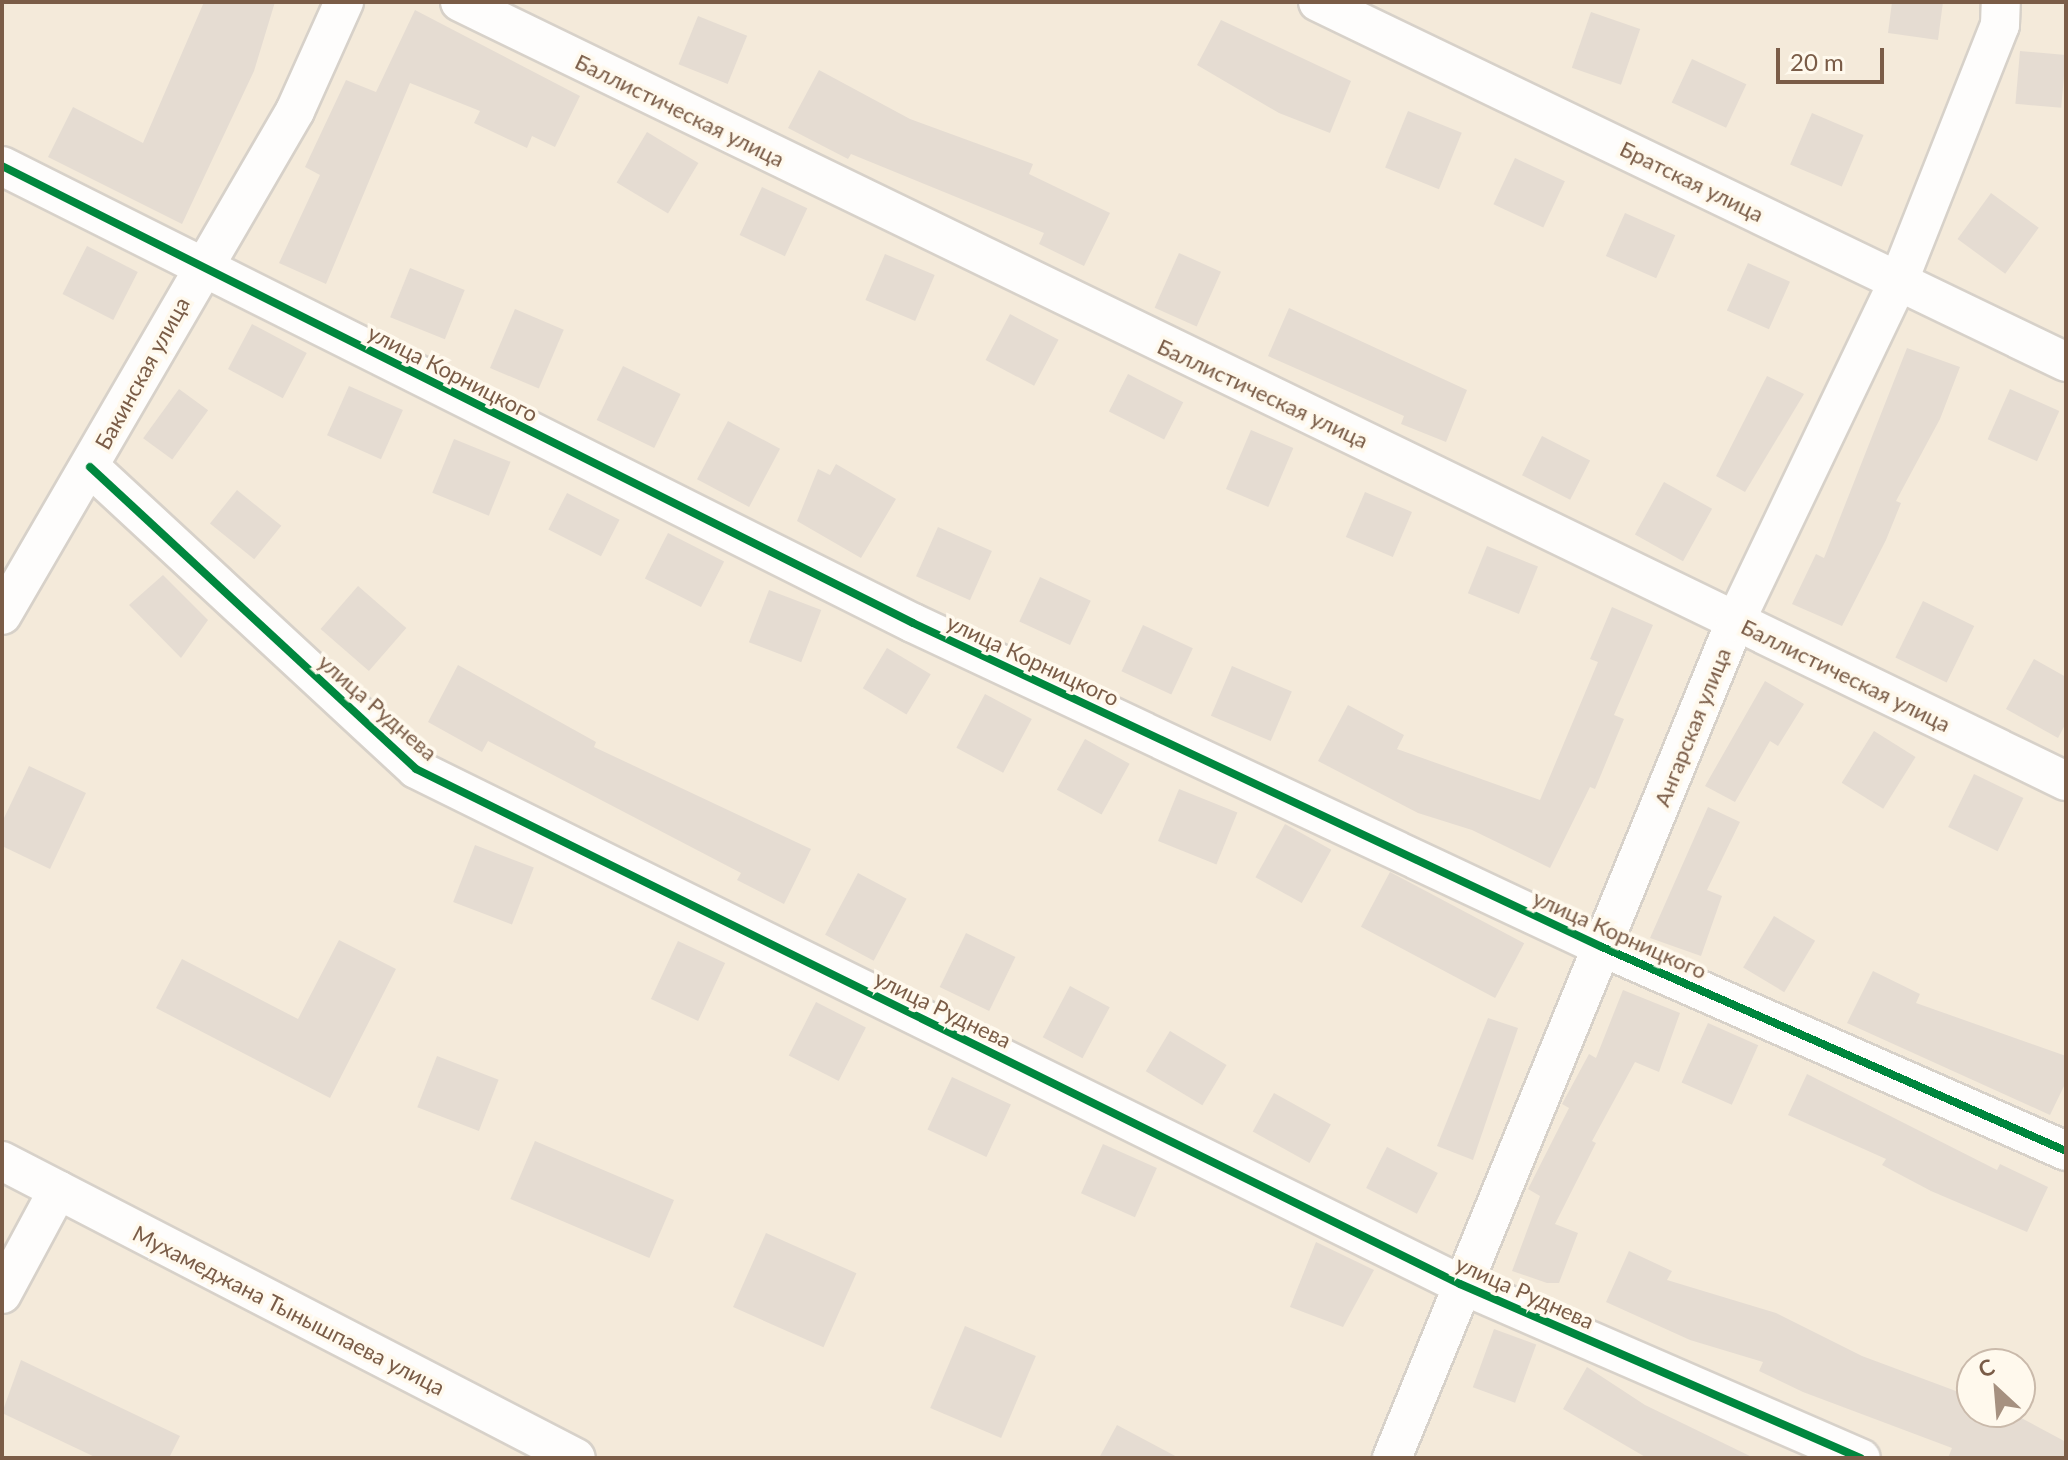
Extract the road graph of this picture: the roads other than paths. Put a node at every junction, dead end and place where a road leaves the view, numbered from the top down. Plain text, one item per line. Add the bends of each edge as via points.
1 (344, 2) edge
2 (460, 2) edge
3 (1318, 2) edge
4 (2001, 2) edge
5 (2, 166) edge
6 (201, 266) junction
7 (1899, 280) junction
8 (2066, 362) edge
9 (90, 467) junction
10 (2, 615) edge
11 (1735, 622) junction
12 (2066, 781) edge
13 (1602, 947) junction
14 (2066, 1151) edge
15 (2, 1161) edge
16 (58, 1190) junction
17 (1460, 1284) junction
18 (2, 1294) edge
19 (576, 1458) edge
20 (1392, 1458) edge
21 (1861, 1458) edge

1 - 6 street, Бакинская улица via 295,111
2 - 11 street, Баллистическая улица
3 - 7 street, Братская улица
4 - 7 street, Ангарская улица via 2000,25
5 - 6 street, улица Корницкого
6 - 9 street, Бакинская улица
6 - 13 street, улица Корницкого via 913,623
7 - 8 street, Братская улица
7 - 11 street, Ангарская улица
9 - 10 street, Бакинская улица
9 - 17 street, улица Руднева via 416,769
11 - 12 street, Баллистическая улица
11 - 13 street, Ангарская улица
13 - 14 street, улица Корницкого
13 - 17 street, Ангарская улица
15 - 16 street, Мухамеджана Тынышпаева улица
16 - 18 street
16 - 19 street, Мухамеджана Тынышпаева улица
17 - 20 street, Ангарская улица
17 - 21 street, улица Руднева

